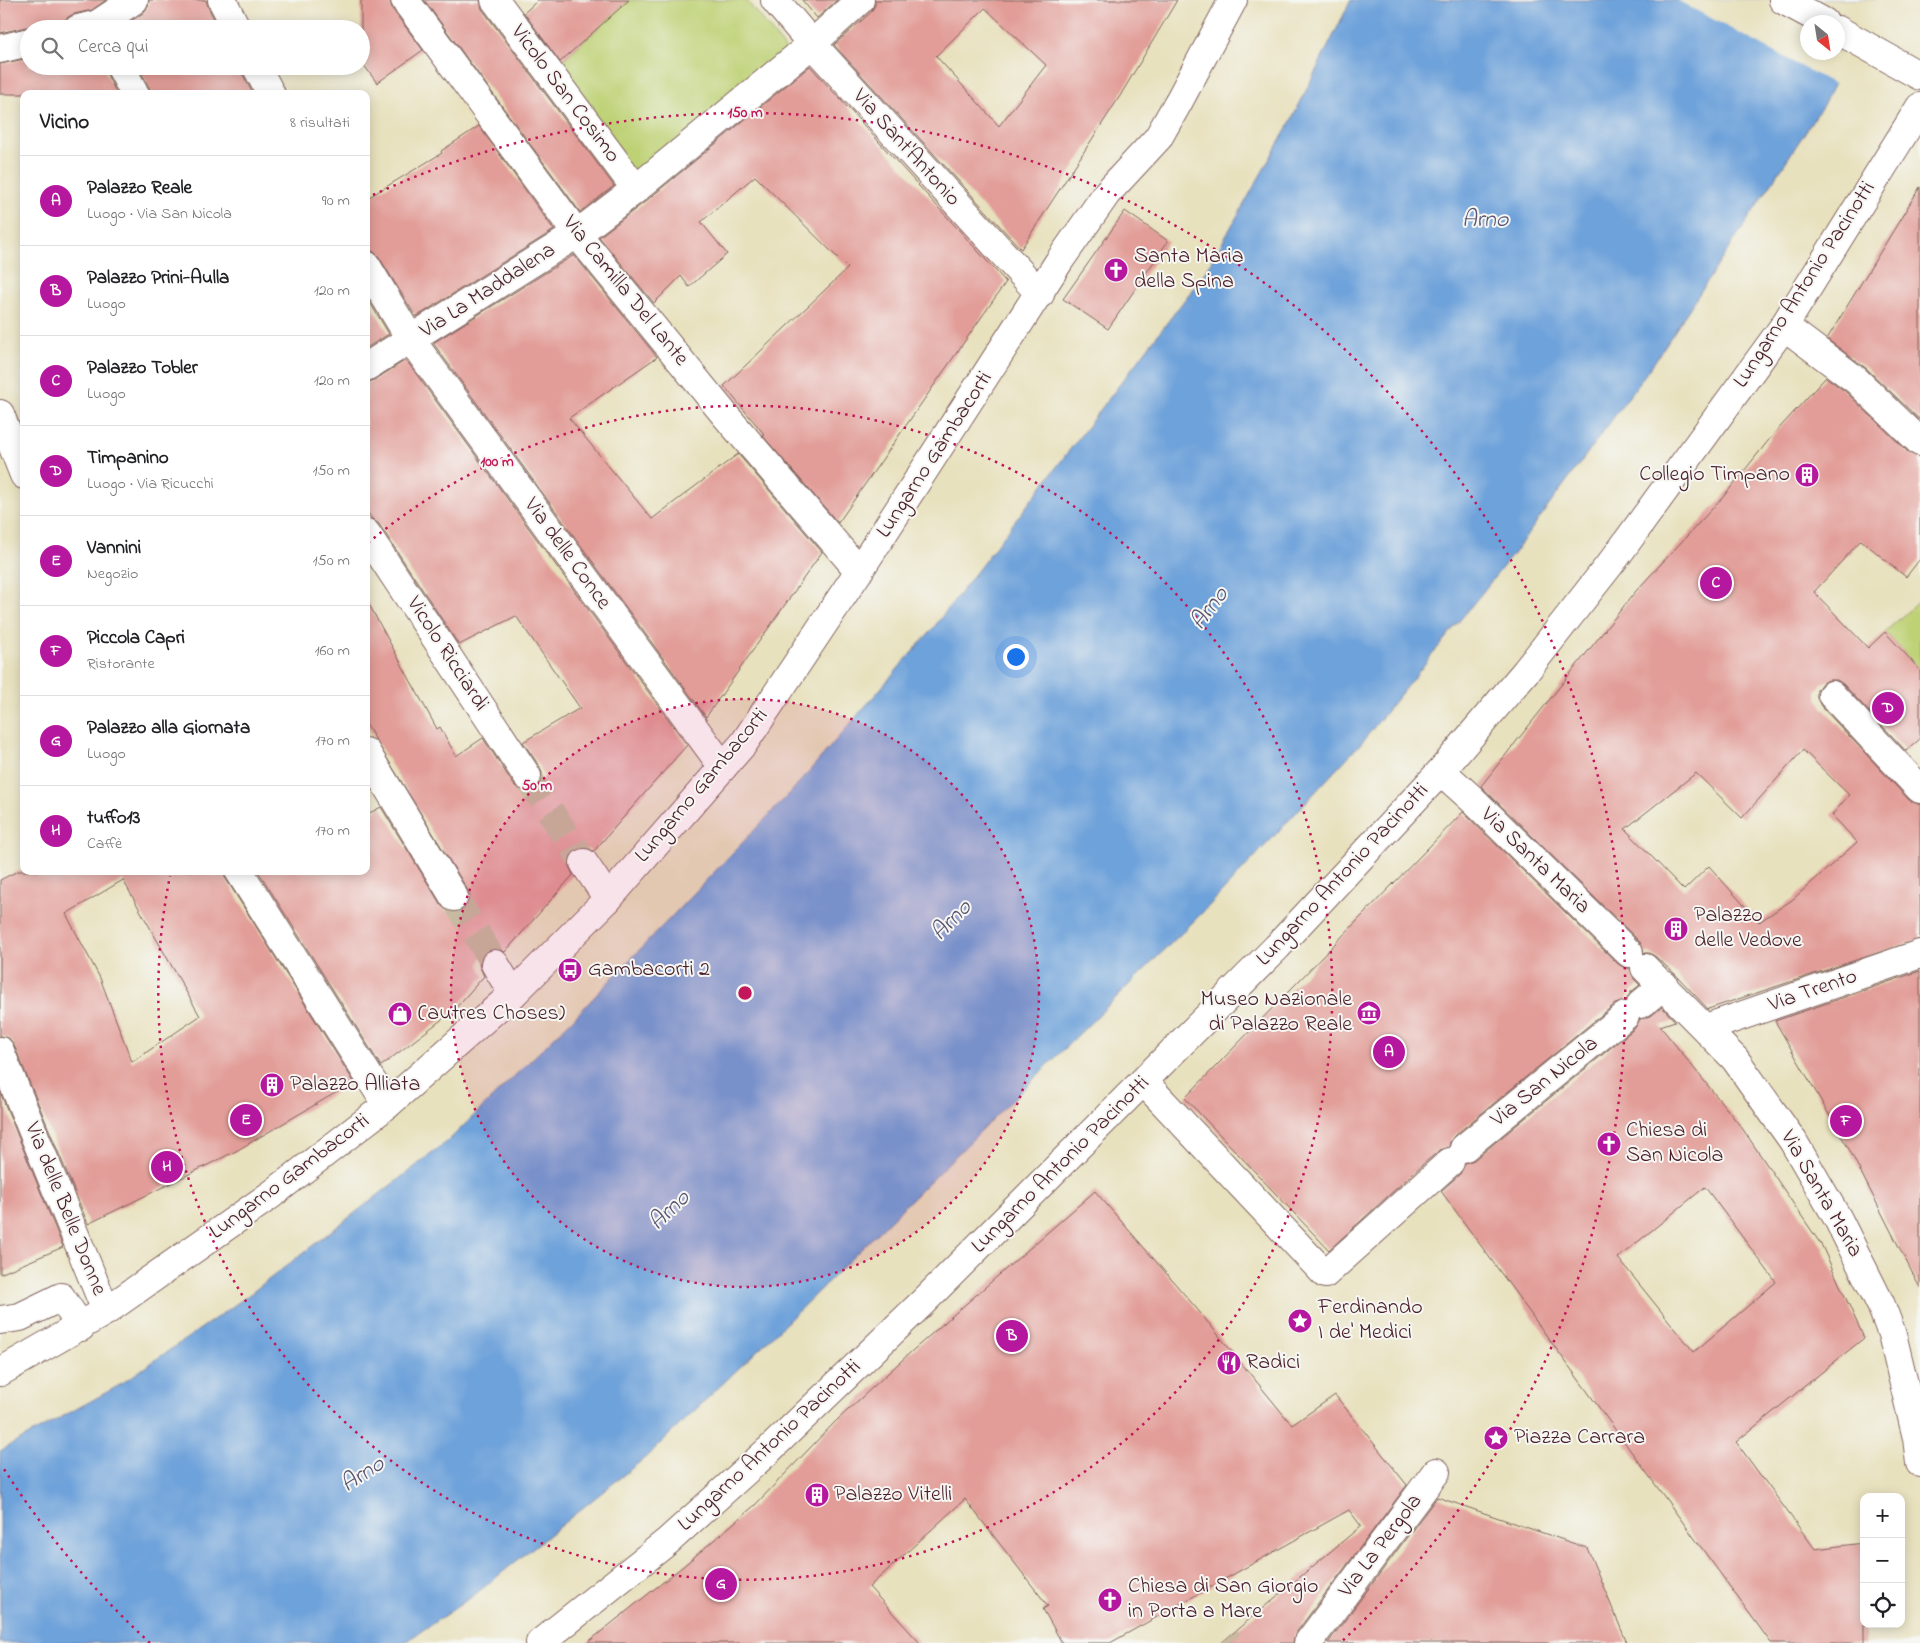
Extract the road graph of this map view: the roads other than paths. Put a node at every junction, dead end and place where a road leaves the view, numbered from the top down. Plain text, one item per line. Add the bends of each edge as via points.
1 (134, 0) edge
2 (222, 0) edge
3 (405, 0) edge
4 (495, 0) edge
5 (775, 0) edge
6 (860, 0) edge
7 (1783, 0) edge
8 (1226, 3) edge
9 (1811, 15) edge
10 (103, 20) edge
11 (232, 20) edge
12 (1845, 34) edge
13 (20, 44) edge
14 (812, 44) junction
15 (0, 50) edge
16 (1909, 70) edge
17 (125, 75) edge
18 (261, 75) edge
19 (133, 90) edge
20 (269, 90) edge
21 (1920, 107) edge
22 (636, 188) junction
23 (576, 234) junction
24 (370, 272) edge
25 (1040, 294) junction
26 (1784, 326) junction
27 (410, 340) junction
28 (370, 365) edge
29 (0, 414) edge
30 (1920, 442) edge
31 (20, 465) edge
32 (370, 538) edge
33 (859, 571) junction
34 (1832, 695) dead end
35 (370, 759) edge
36 (723, 767) junction
37 (1441, 771) junction
38 (527, 776) tunnel mouth
39 (1920, 789) edge
40 (584, 863) tunnel mouth
41 (242, 875) edge
42 (454, 897) tunnel mouth
43 (608, 899) junction
44 (1920, 954) edge
45 (495, 964) tunnel mouth
46 (1646, 969) junction
47 (513, 994) junction
48 (1706, 1028) junction
49 (0, 1051) edge
50 (1144, 1082) junction
51 (387, 1104) junction
52 (106, 1311) junction
53 (0, 1320) edge
54 (82, 1327) junction
55 (0, 1372) edge
56 (1920, 1463) edge
57 (1436, 1472) dead end
58 (540, 1643) edge
59 (1308, 1643) edge

1 - 10 street
2 - 11 street
3 - 23 street, Via Camilla Del Lante
4 - 22 street, Vicolo San Cosimo
5 - 14 street, Via Sant'Antonio
6 - 14 street, Via La Maddalena
7 - 9 street
8 - 25 street, Lungarno Gambacorti via 1180,101 1158,138 1108,194 1060,260
12 - 16 street
13 - 15 street
14 - 22 street, Via La Maddalena
14 - 25 street, Via Sant'Antonio
17 - 19 street
18 - 20 street
21 - 26 street, Lungarno Antonio Pacinotti
22 - 23 street, Via La Maddalena
23 - 27 street, Via La Maddalena
23 - 33 street, Via Camilla Del Lante
24 - 27 street, Via delle Conce
25 - 33 street, Lungarno Gambacorti
26 - 30 street via 1856,380
26 - 37 street, Lungarno Antonio Pacinotti via 1618,554 1526,672
27 - 28 street, Via La Maddalena
27 - 36 street, Via delle Conce
29 - 31 street
32 - 38 street, Vicolo Ricciardi
33 - 36 street, Lungarno Gambacorti via 744,743
34 - 39 street
35 - 42 street
36 - 43 street, Lungarno Gambacorti
37 - 46 street, Via Santa Maria
37 - 50 street, Lungarno Antonio Pacinotti via 1277,947
40 - 43 street
41 - 51 street
43 - 47 street, Lungarno Gambacorti
44 - 48 street, Via Trento
45 - 47 street
46 - 48 street, Via Santa Maria
46 - 50 street, Via San Nicola via 1633,1010 1457,1155 1325,1274
47 - 51 street, Lungarno Gambacorti
48 - 56 street, Via Santa Maria via 1735,1059 1793,1141 1865,1271 1892,1334
49 - 52 street, Via delle Belle Donne
50 - 58 street, Lungarno Antonio Pacinotti via 930,1296 769,1450 668,1541
51 - 52 street, Lungarno Gambacorti via 272,1194
52 - 54 street, Lungarno Gambacorti
53 - 54 street via 20,1317 61,1297
54 - 55 street, Lungarno Gambacorti
57 - 59 street, Via La Pergola

